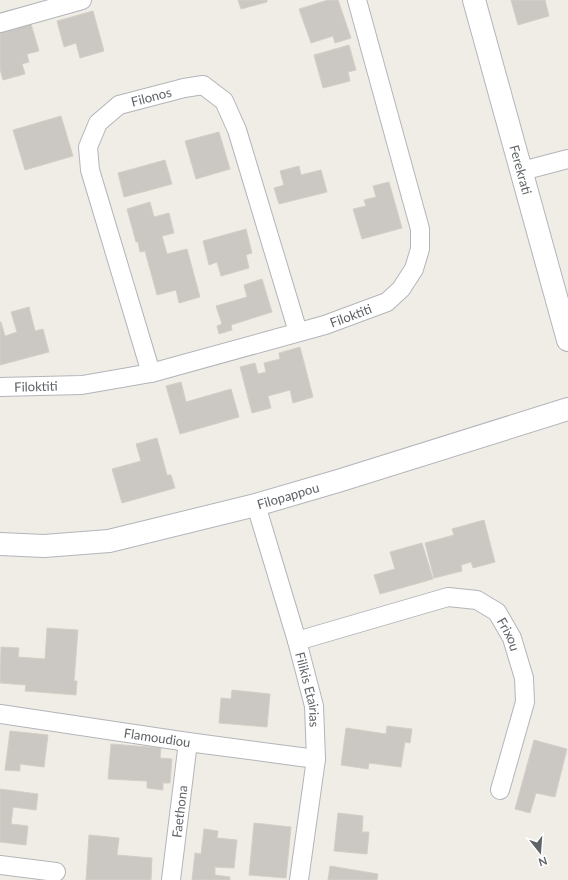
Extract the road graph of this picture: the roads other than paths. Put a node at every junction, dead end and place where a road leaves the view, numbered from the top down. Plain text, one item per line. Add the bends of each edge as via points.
1 (82, 0) edge
2 (357, 0) edge
3 (474, 0) edge
4 (48, 5) edge
5 (0, 23) edge
6 (568, 159) edge
7 (522, 171) junction
8 (298, 332) junction
9 (568, 340) edge
10 (151, 373) junction
11 (0, 387) edge
12 (568, 409) edge
13 (256, 505) junction
14 (0, 544) edge
15 (297, 640) junction
16 (0, 714) edge
17 (188, 742) junction
18 (316, 759) junction
19 (500, 790) dead end
20 (0, 865) edge
21 (56, 872) dead end
22 (171, 880) edge
23 (299, 880) edge

1 - 4 street
2 - 8 street, Filoktiti via 420,230 420,249 411,274 401,289 387,302
3 - 7 street, Ferekrati
4 - 5 street
6 - 7 street
7 - 9 street, Ferekrati
8 - 10 street, Filoktiti
8 - 10 street, Filonos via 237,130 224,101 203,85 119,105 98,123 88,147 90,170
10 - 11 street, Filoktiti via 82,385
12 - 13 street, Filopappou
13 - 14 street, Filopappou via 110,541 44,546
13 - 15 street, Filikis Etairias
15 - 18 street, Filikis Etairias via 314,706
15 - 19 street, Frixou via 448,597 477,600 497,612 512,638 524,678 525,702
16 - 17 street, Flamoudiou
17 - 18 street, Flamoudiou
17 - 22 street, Faethona
18 - 23 street, Filikis Etairias
20 - 21 street

